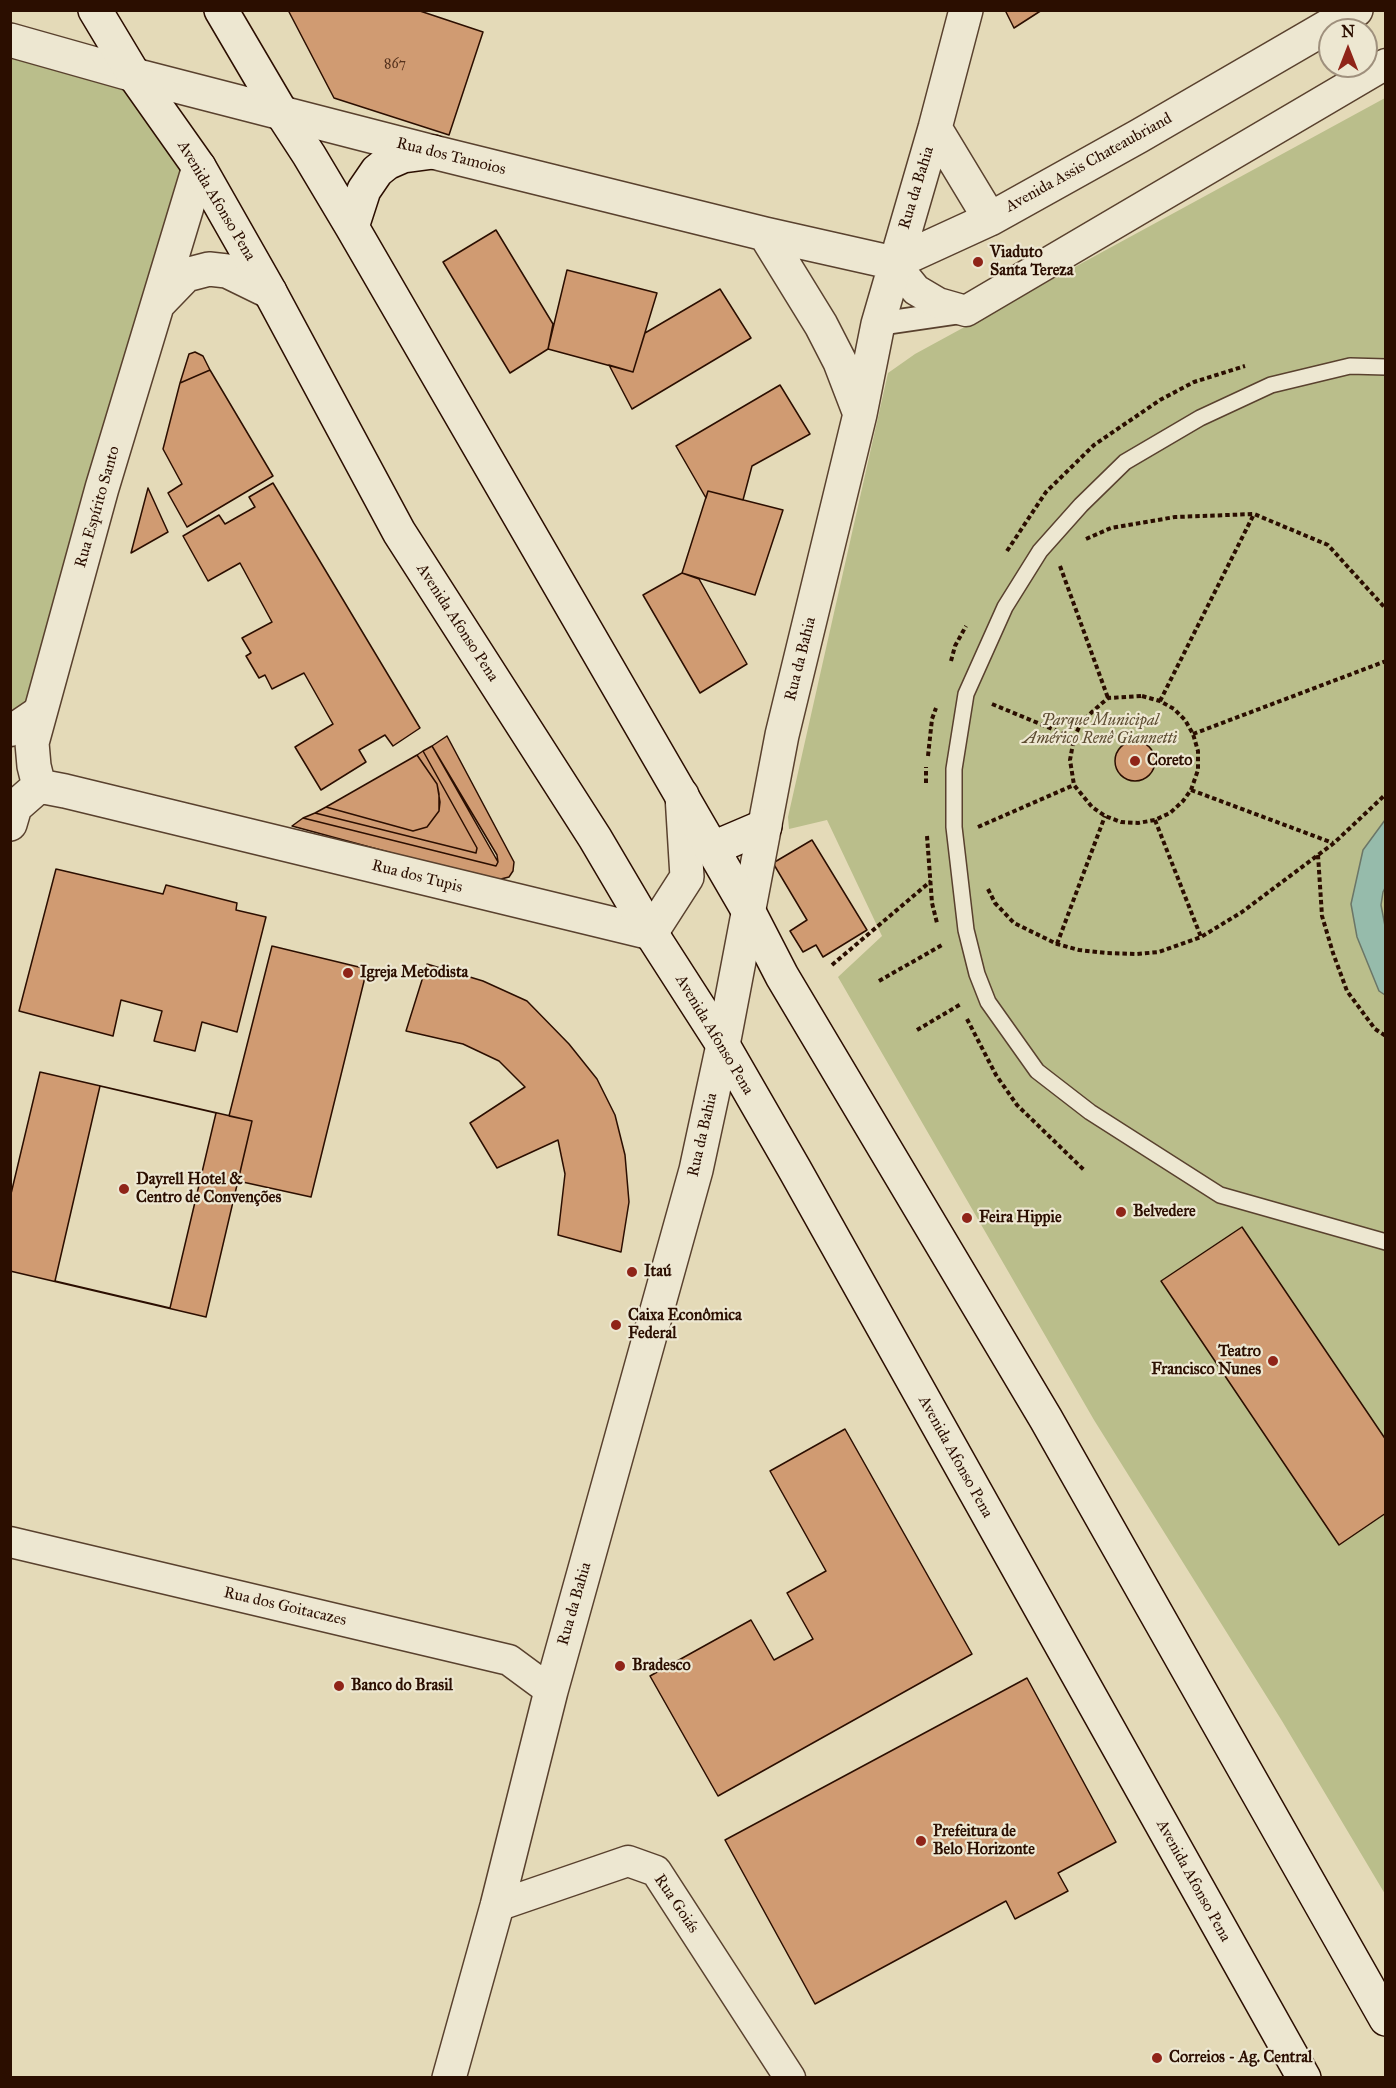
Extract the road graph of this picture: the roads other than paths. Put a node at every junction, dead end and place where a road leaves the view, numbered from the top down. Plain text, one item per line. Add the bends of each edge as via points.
1 (95, 10) edge
2 (966, 10) edge
3 (1356, 10) edge
4 (222, 11) edge
5 (10, 40) edge
6 (1386, 64) edge
7 (134, 75) junction
8 (281, 112) junction
9 (935, 128) junction
10 (433, 152) junction
11 (199, 167) junction
12 (990, 219) junction
13 (352, 227) junction
14 (765, 234) junction
15 (894, 263) junction
16 (270, 292) junction
17 (158, 304) junction
18 (966, 311) junction
19 (878, 324) junction
20 (1386, 367) edge
21 (860, 414) junction
22 (41, 710) junction
23 (10, 731) edge
24 (39, 786) junction
25 (682, 795) junction
26 (12, 812) edge
27 (765, 826) junction
28 (711, 849) junction
29 (749, 912) junction
30 (651, 933) junction
31 (723, 1045) junction
32 (1386, 1242) edge
33 (10, 1542) edge
34 (551, 1691) junction
35 (497, 1906) junction
36 (1386, 2019) edge
37 (449, 2078) edge
38 (790, 2078) edge
39 (1304, 2078) edge

1 - 7 street, Avenida Afonso Pena
2 - 9 street, Rua da Bahia
3 - 12 street, Avenida Assis Chateaubriand
4 - 8 street
5 - 7 street, Rua dos Tamoios
6 - 18 street
7 - 8 street, Rua dos Tamoios
7 - 11 street, Avenida Afonso Pena
8 - 10 street, Rua dos Tamoios
8 - 13 street
9 - 12 street
9 - 15 street, Rua da Bahia
10 - 13 street via 403,156 376,171 364,190
10 - 14 street, Rua dos Tamoios
11 - 16 street, Avenida Afonso Pena
11 - 17 street, Rua Espírito Santo
12 - 15 street, Avenida Assis Chateaubriand
13 - 25 street
14 - 15 street, Rua dos Tamoios
14 - 21 street via 821,325
15 - 18 street via 916,290 938,303
15 - 19 street, Rua da Bahia
16 - 17 street, Rua Espírito Santo via 227,271 209,268 186,275
16 - 30 street, Avenida Afonso Pena via 399,532 595,838
17 - 22 street, Rua Espírito Santo
18 - 19 street
19 - 21 street, Rua da Bahia
20 - 32 lane via 1350,366 1271,385 1200,418 1125,462 1082,505 1040,551 1005,607 966,694 954,769 954,827 966,930 976,974 988,1002 1037,1071 1090,1112 1220,1195
21 - 27 street, Rua da Bahia via 782,735
22 - 23 street
22 - 24 street, Rua Espírito Santo via 32,743
24 - 26 street
24 - 30 street, Rua dos Tupis
25 - 28 street
25 - 30 street via 687,877
27 - 28 street
27 - 29 street, Rua da Bahia
28 - 29 street
29 - 31 street, Rua da Bahia
29 - 36 street via 782,976 1046,1419
30 - 31 street, Avenida Afonso Pena
31 - 34 street, Rua da Bahia via 696,1170
31 - 39 street, Avenida Afonso Pena
33 - 34 street, Rua dos Goitacazes via 509,1660
34 - 35 street, Rua da Bahia
35 - 37 street, Rua da Bahia
35 - 38 street, Rua Goiás via 628,1861 656,1871

